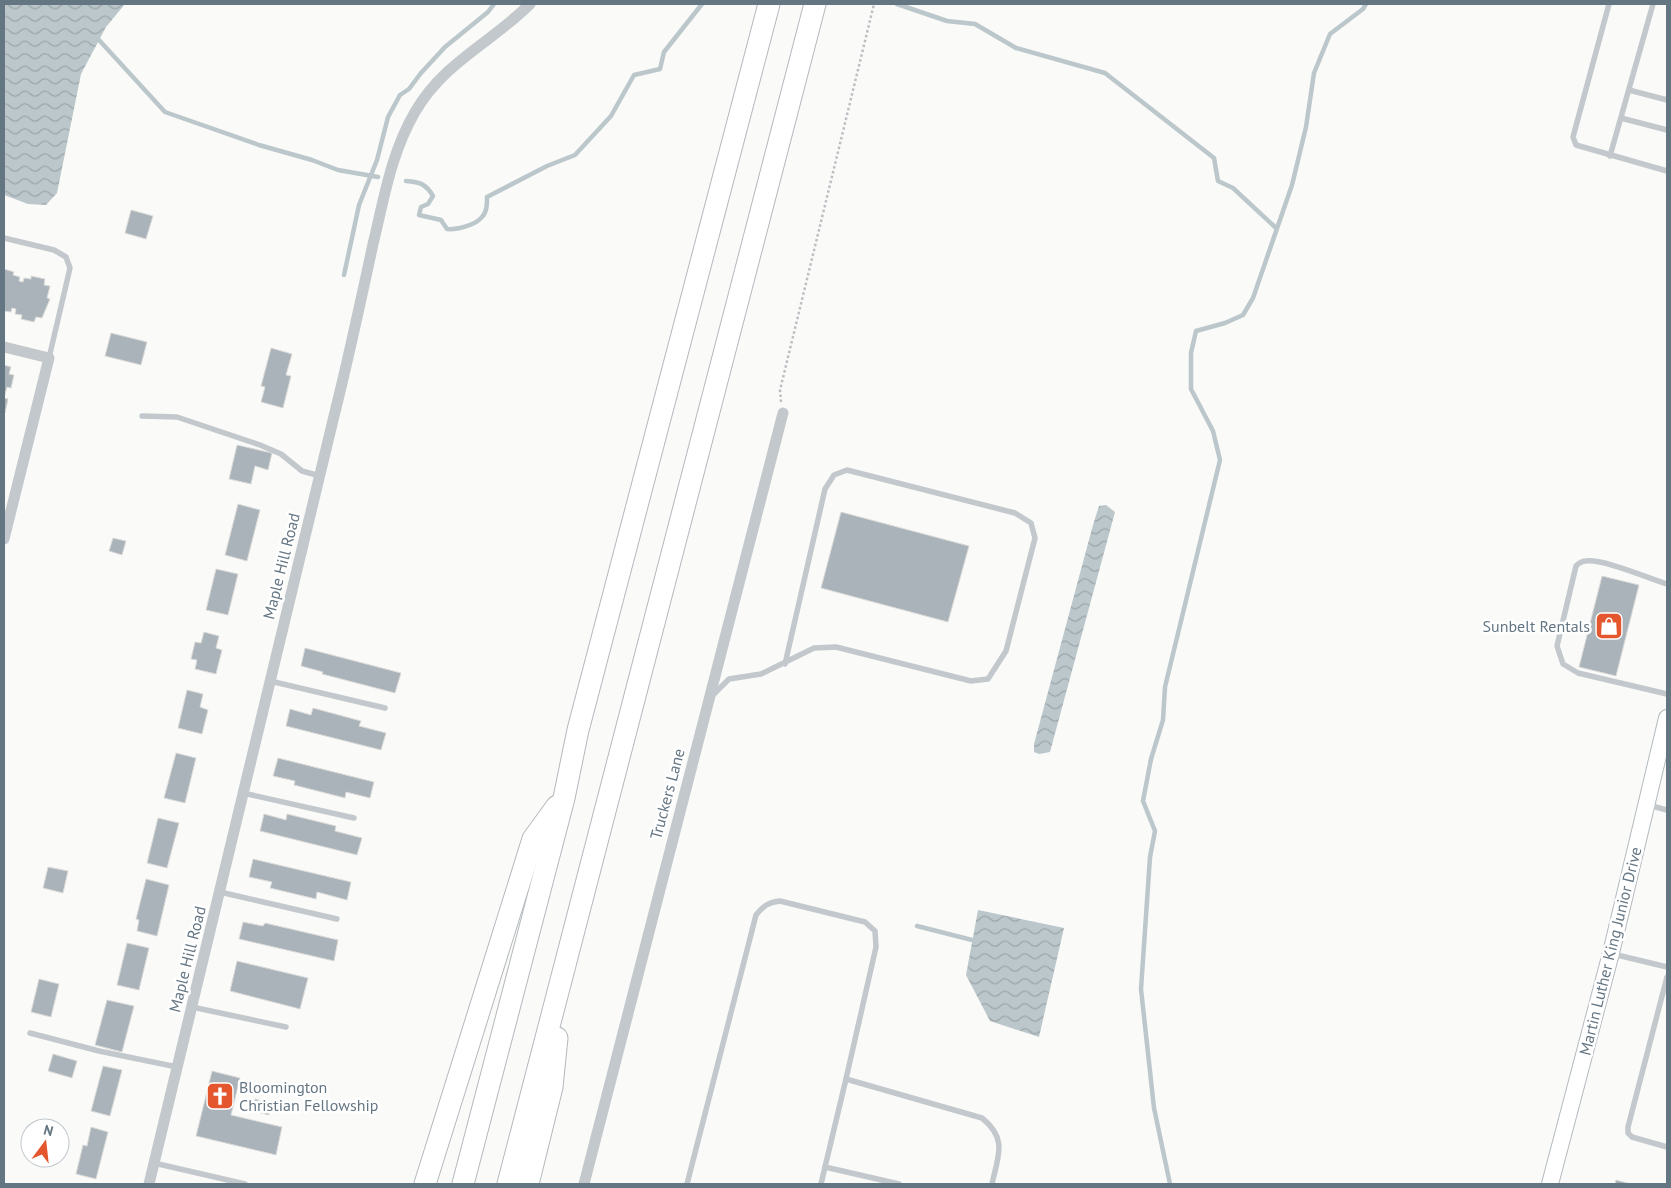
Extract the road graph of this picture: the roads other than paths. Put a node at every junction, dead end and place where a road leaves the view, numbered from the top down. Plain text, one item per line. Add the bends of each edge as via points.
1 (530, 4) edge
2 (769, 4) edge
3 (815, 4) edge
4 (1610, 4) edge
5 (1653, 4) edge
6 (1629, 90) junction
7 (1667, 100) edge
8 (1621, 118) junction
9 (1667, 130) edge
10 (1610, 156) junction
11 (1667, 171) edge
12 (4, 238) edge
13 (4, 347) edge
14 (49, 358) junction
15 (783, 413) road end
16 (142, 416) dead end
17 (320, 476) junction
18 (4, 539) edge
19 (1667, 584) edge
20 (785, 664) junction
21 (270, 681) junction
22 (1667, 694) edge
23 (709, 698) junction
24 (385, 708) dead end
25 (1667, 718) edge
26 (243, 793) junction
27 (564, 798) junction
28 (1646, 805) junction
29 (1667, 810) edge
30 (354, 818) dead end
31 (220, 892) junction
32 (337, 919) dead end
33 (1611, 953) junction
34 (1667, 967) edge
35 (563, 973) junction
36 (1667, 977) edge
37 (192, 1007) junction
38 (286, 1027) dead end
39 (30, 1033) dead end
40 (177, 1067) junction
41 (846, 1079) junction
42 (1667, 1147) edge
43 (154, 1163) junction
44 (825, 1167) junction
45 (149, 1184) edge
46 (245, 1184) edge
47 (425, 1184) edge
48 (463, 1184) edge
49 (508, 1184) edge
50 (528, 1184) edge
51 (584, 1184) edge
52 (687, 1184) edge
53 (821, 1184) edge
54 (899, 1184) edge
55 (992, 1184) edge
56 (1550, 1184) edge

1 - 17 street, Maple Hill Road via 439,79 405,130 385,188
2 - 27 highway via 578,730
3 - 35 highway
4 - 10 lane via 1573,137 1576,145
5 - 6 lane
6 - 7 lane
6 - 8 lane
8 - 9 lane
8 - 10 lane
10 - 11 lane
12 - 14 lane via 66,256 70,268
13 - 14 street
14 - 18 street
15 - 23 street, Truckers Lane
16 - 17 lane via 176,417 204,426 281,454 302,471
17 - 21 street, Maple Hill Road
19 - 22 lane via 1608,565 1588,560 1581,562 1576,566 1557,646 1563,664 1578,673
20 - 20 lane via 814,648 836,648 971,681 988,680 1006,651 1035,538 1031,523 1015,512 847,470 834,475 825,488
20 - 23 lane via 762,674 729,679
21 - 24 lane
21 - 26 street, Maple Hill Road
23 - 51 street, Truckers Lane
25 - 28 main road, Martin Luther King Junior Drive
26 - 30 lane
26 - 31 street, Maple Hill Road
27 - 47 highway via 533,839
27 - 48 highway
28 - 29 lane
28 - 33 main road, Martin Luther King Junior Drive
31 - 32 lane
31 - 37 street, Maple Hill Road
33 - 34 lane
33 - 56 main road, Martin Luther King Junior Drive
35 - 49 highway
35 - 50 highway via 552,1087
36 - 42 lane via 1628,1127 1632,1137
37 - 38 lane
37 - 40 street, Maple Hill Road
39 - 40 lane
40 - 43 street, Maple Hill Road
41 - 44 lane
41 - 52 lane via 876,947 875,931 865,922 791,903 772,902 756,915
41 - 55 lane via 982,1118 999,1137
43 - 45 street, Maple Hill Road
43 - 46 lane
44 - 53 lane
44 - 54 lane

